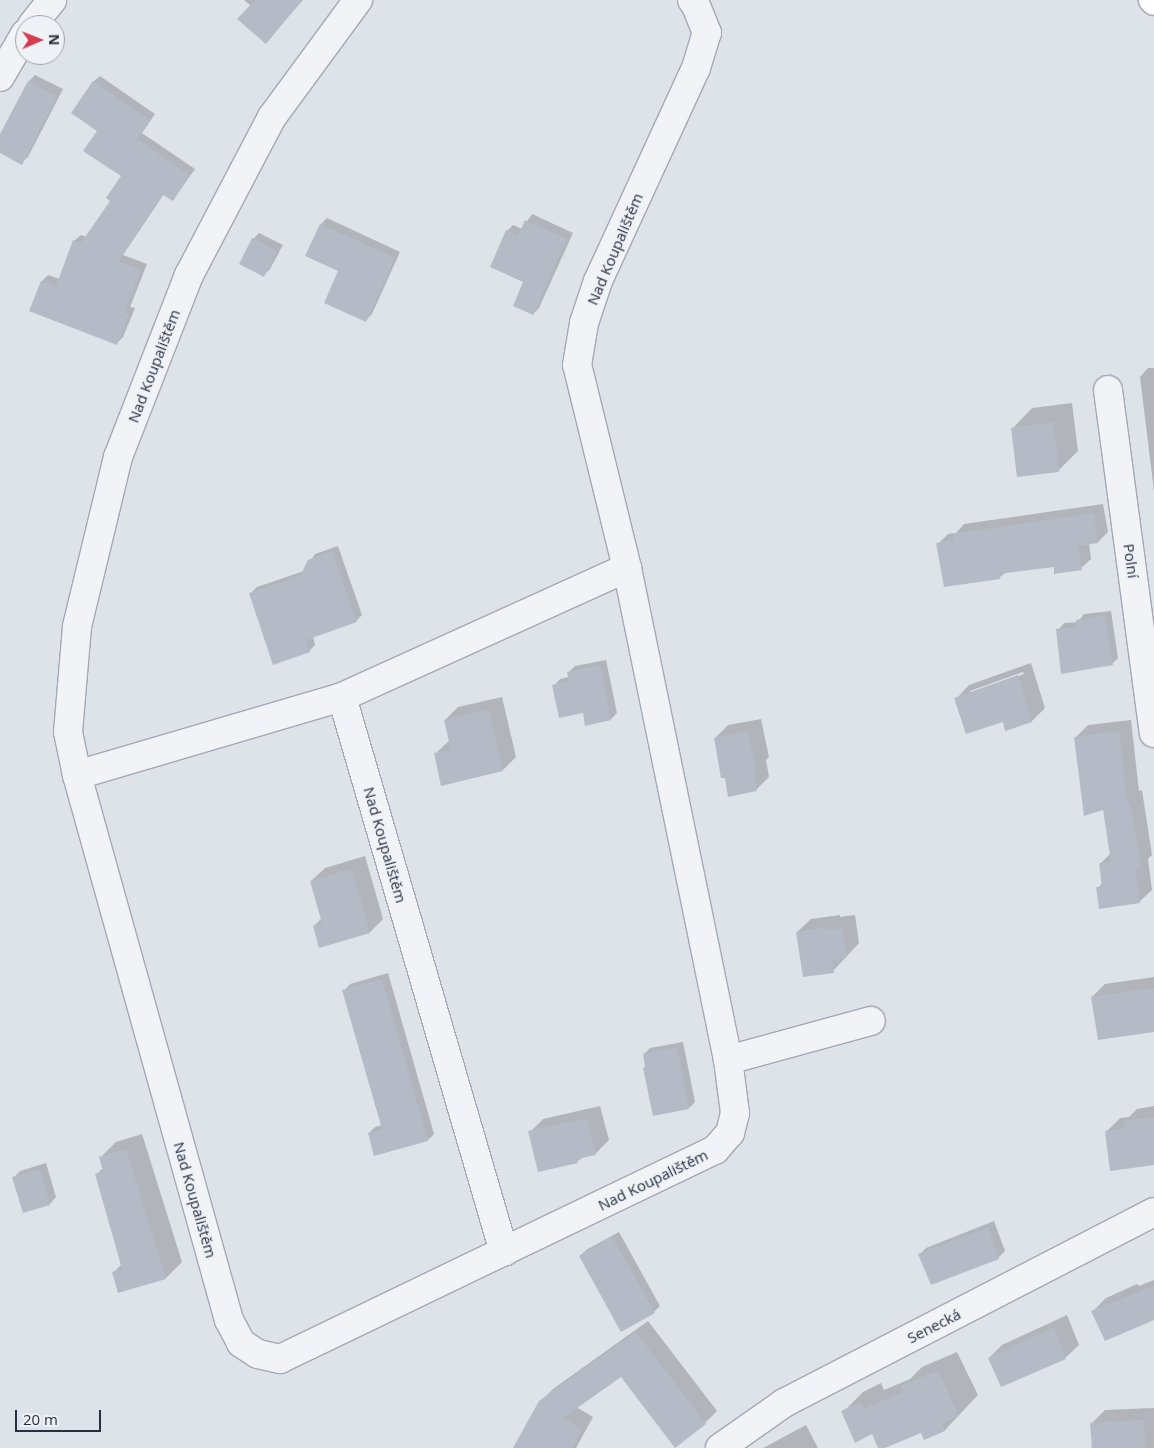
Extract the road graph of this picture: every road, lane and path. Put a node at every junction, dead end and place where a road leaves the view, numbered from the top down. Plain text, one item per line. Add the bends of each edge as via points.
1 (52, 0) edge
2 (358, 0) edge
3 (692, 0) edge
4 (40, 15) edge
5 (15, 51) edge
6 (0, 77) edge
7 (1108, 390) dead end
8 (627, 568) junction
9 (342, 697) junction
10 (1154, 733) edge
11 (77, 774) junction
12 (871, 1021) dead end
13 (728, 1060) junction
14 (1154, 1212) edge
15 (504, 1252) junction
16 (720, 1448) edge

1 - 4 street
2 - 11 street, Nad Koupalištěm via 272,117 190,276 118,457 77,627 68,732
3 - 8 street, Nad Koupalištěm via 707,33 696,68 598,281 584,323 577,365
5 - 6 street
7 - 10 street, Polní
8 - 9 street
8 - 13 street, Nad Koupalištěm
9 - 11 street
9 - 15 street, Nad Koupalištěm
11 - 15 street, Nad Koupalištěm via 229,1320 241,1343 258,1354 280,1359
12 - 13 street
13 - 15 street, Nad Koupalištěm via 736,1114 730,1134 716,1150
14 - 16 street, Senecká via 784,1403

